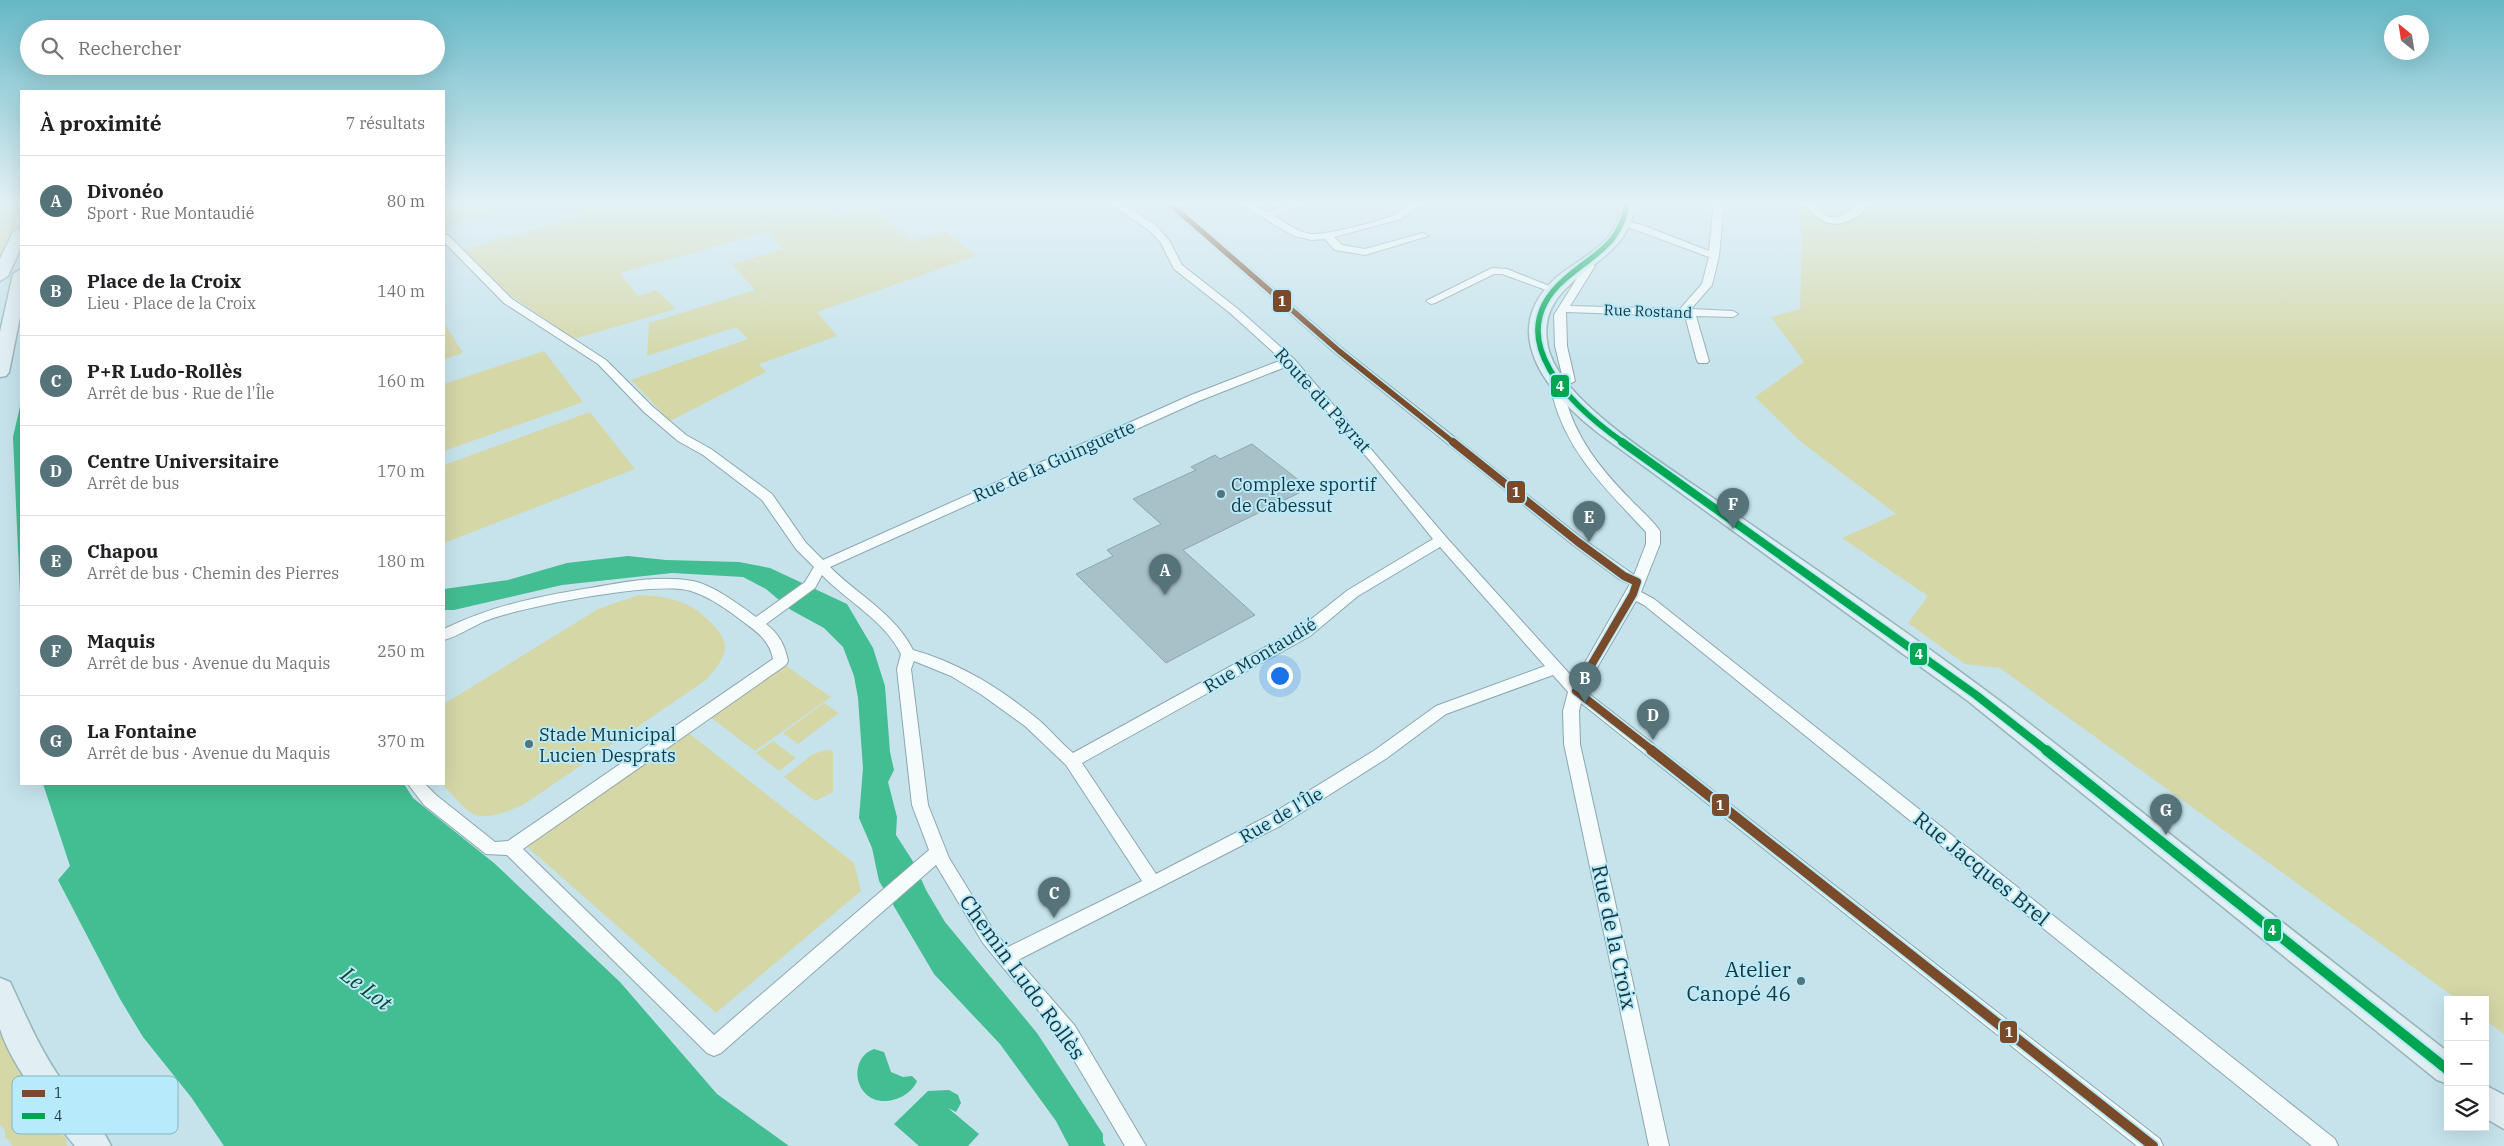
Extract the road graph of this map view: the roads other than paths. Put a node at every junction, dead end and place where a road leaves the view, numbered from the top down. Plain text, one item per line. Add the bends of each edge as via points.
1 (10, 255) edge
2 (462, 255) edge
3 (1171, 255) edge
4 (1229, 255) edge
5 (1595, 255) edge
6 (1714, 256) edge
7 (0, 276) edge
8 (20, 279) edge
9 (1558, 299) junction
10 (1431, 301) dead end
11 (1686, 311) junction
12 (1733, 314) dead end
13 (1290, 361) junction
14 (1703, 361) dead end
15 (0, 372) edge
16 (1561, 389) junction
17 (1441, 540) junction
18 (821, 566) junction
19 (1635, 588) junction
20 (756, 624) junction
21 (445, 635) edge
22 (908, 654) junction
23 (1554, 667) junction
24 (1576, 691) junction
25 (1072, 761) junction
26 (417, 785) edge
27 (511, 848) junction
28 (932, 858) junction
29 (1153, 884) junction
30 (1004, 958) junction
31 (0, 991) edge
32 (2444, 1067) edge
33 (43, 1076) edge
34 (2489, 1102) edge
35 (2504, 1114) edge
36 (84, 1134) edge
37 (95, 1146) edge
38 (1136, 1146) edge
39 (1659, 1146) edge
40 (2153, 1146) edge
41 (2328, 1146) edge

1 - 7 main road
2 - 18 street via 508,301 602,362 682,438 707,452 767,497 801,546
3 - 13 street, Route du Payrat via 1178,267
4 - 19 street, Rue Jacques Brel via 1339,351
5 - 9 main road
6 - 11 street via 1707,286
8 - 15 main road
9 - 10 street via 1503,271 1492,271
9 - 11 street, Rue Rostand
9 - 16 main road via 1543,307 1538,335 1546,369
11 - 12 street, Rue Rostand
11 - 14 street
13 - 17 street, Route du Payrat
13 - 18 street, Rue de la Guinguette via 1195,398
16 - 19 street via 1560,404 1572,436 1596,470 1653,531 1653,544
16 - 32 main road via 1629,447 1976,695
17 - 23 street, Route du Payrat
17 - 25 street, Rue Montaudié via 1353,593 1305,632
18 - 20 street via 810,585
18 - 22 street via 890,627
19 - 24 street
19 - 41 street, Rue Jacques Brel
20 - 21 street via 732,606 693,586 648,583 520,605 481,617
20 - 27 street via 778,644 782,661
22 - 25 street via 930,661 978,685 1031,723
22 - 28 street, Chemin Ludo Rollès via 904,669 920,805
23 - 24 street, Route du Payrat
23 - 29 street, Rue de l'Île via 1441,710 1381,754 1276,820
24 - 39 street, Rue de la Croix via 1572,744
24 - 40 street, Route du Payrat
25 - 29 street
26 - 27 street via 430,800 492,849
27 - 28 street via 714,1048
28 - 30 street, Chemin Ludo Rollès
29 - 30 street, Rue de l'Île
30 - 38 street, Chemin Ludo Rollès via 1068,1032
31 - 33 main road via 8,1016
34 - 35 main road
36 - 37 main road

